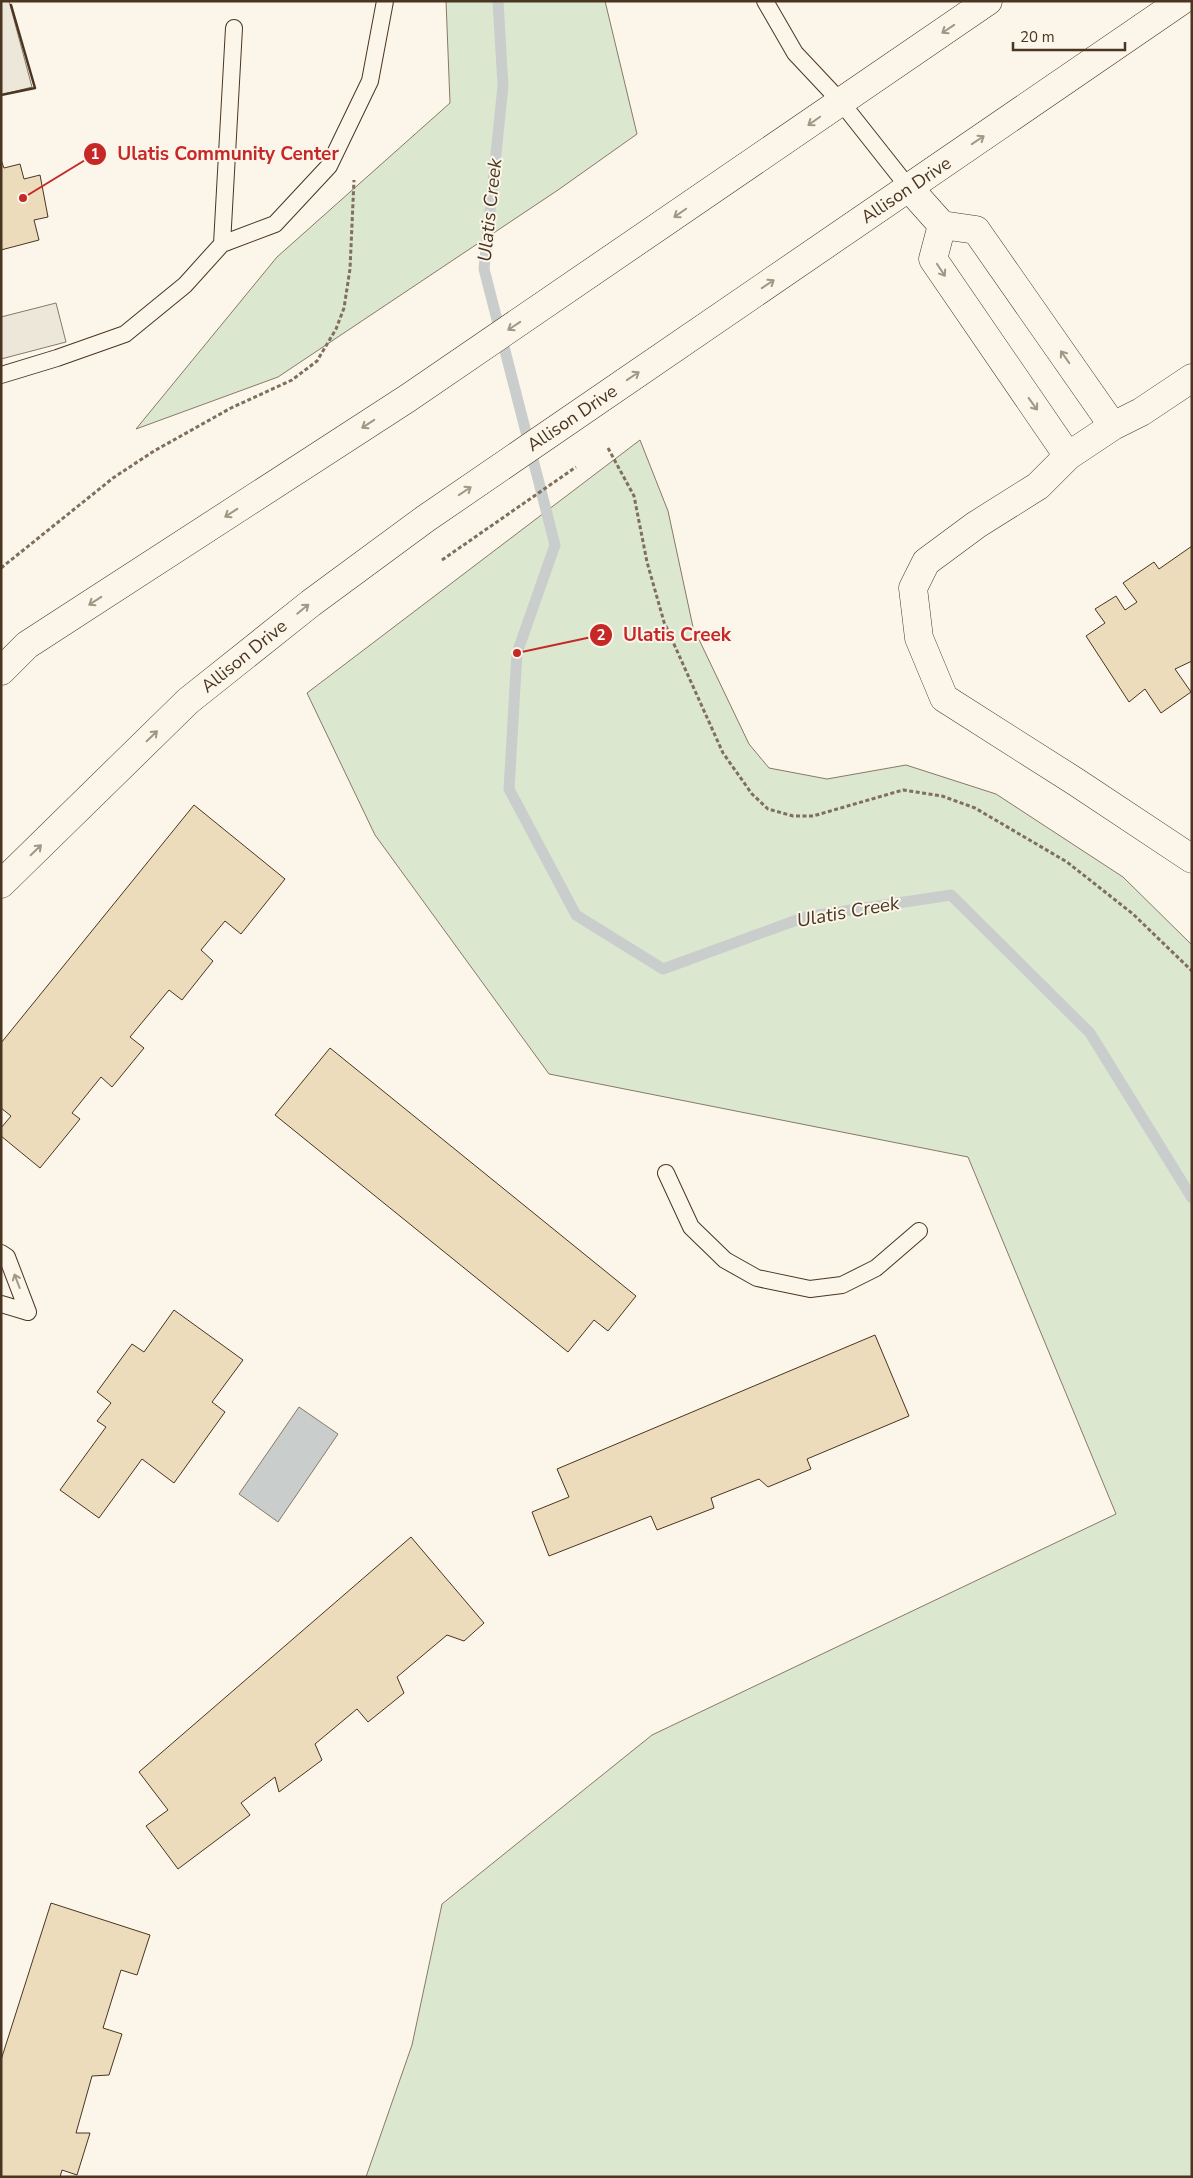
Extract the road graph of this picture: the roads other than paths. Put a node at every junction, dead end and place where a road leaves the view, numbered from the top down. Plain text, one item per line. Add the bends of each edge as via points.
1 (385, 1) edge
2 (988, 1) edge
3 (1182, 1) edge
4 (768, 2) edge
5 (234, 28) dead end
6 (841, 102) junction
7 (909, 188) junction
8 (942, 225) junction
9 (222, 244) junction
10 (1, 375) edge
11 (1192, 378) edge
12 (1113, 426) junction
13 (1068, 456) junction
14 (1, 671) edge
15 (1192, 859) edge
16 (1, 884) edge
17 (666, 1173) dead end
18 (918, 1231) dead end
19 (1, 1252) edge
20 (1, 1304) edge

1 - 9 lane via 370,81 329,166 275,224
2 -> 6 main road
7 -> 3 main road, Allison Drive
4 - 6 lane via 795,53
5 - 9 lane
6 - 7 lane
6 -> 14 main road via 408,398 27,645
7 - 8 main road
16 -> 7 main road, Allison Drive via 188,701 311,603 425,519
12 -> 8 main road via 976,230
8 -> 13 main road via 933,259
9 - 10 lane via 186,285 125,334
11 - 12 main road via 1141,412
12 - 13 main road
13 - 15 main road via 1038,486 976,525 926,562 913,588 920,638 944,698
17 - 18 lane via 691,1227 725,1260 757,1278 810,1289 842,1285 876,1268
20 -> 19 lane via 28,1312 8,1257

